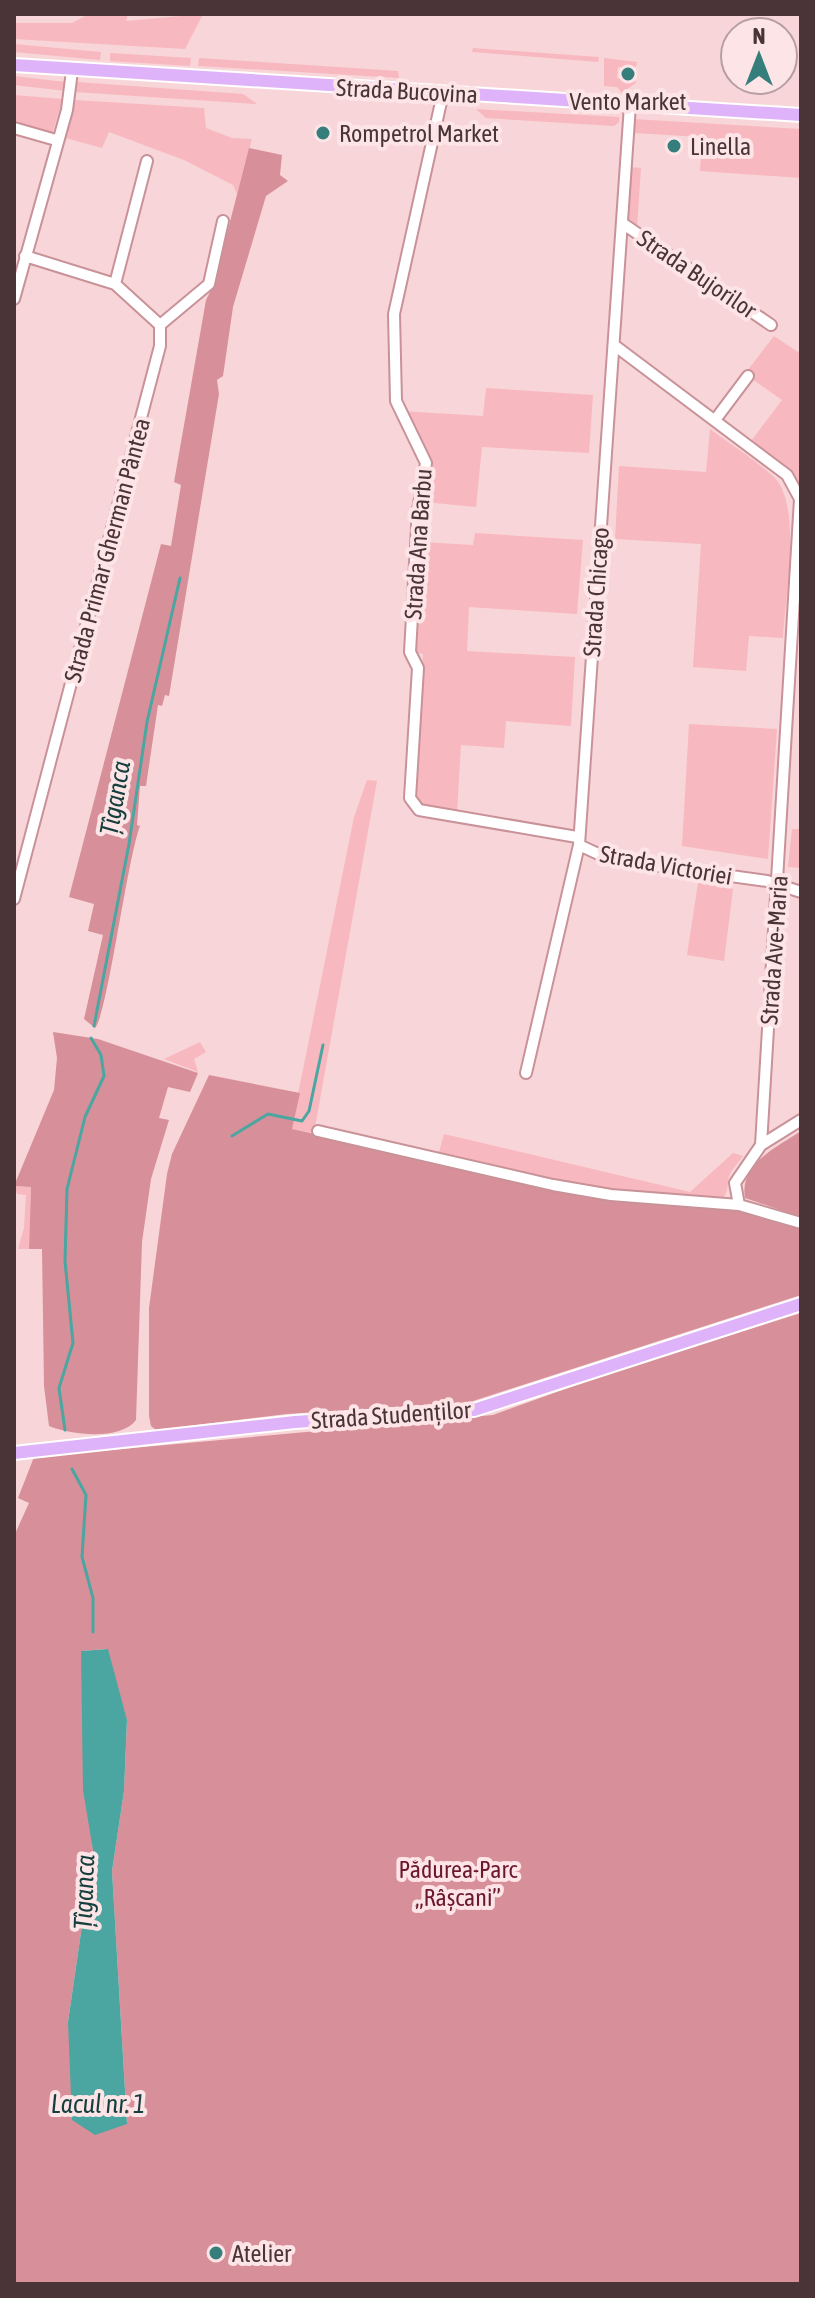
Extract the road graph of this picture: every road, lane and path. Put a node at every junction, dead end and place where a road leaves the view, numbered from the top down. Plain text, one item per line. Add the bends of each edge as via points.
1 (14, 65) edge
2 (72, 71) junction
3 (443, 93) junction
4 (630, 105) junction
5 (801, 115) edge
6 (14, 128) edge
7 (56, 140) junction
8 (147, 161) dead end
9 (223, 221) dead end
10 (622, 223) junction
11 (14, 250) edge
12 (25, 254) junction
13 (115, 284) junction
14 (14, 299) edge
15 (160, 325) junction
16 (771, 325) dead end
17 (614, 345) junction
18 (634, 359) junction
19 (612, 369) junction
20 (748, 376) dead end
21 (715, 420) junction
22 (800, 566) edge
23 (419, 810) joint
24 (578, 841) junction
25 (778, 885) junction
26 (801, 892) edge
27 (14, 899) edge
28 (526, 1073) dead end
29 (801, 1120) edge
30 (318, 1131) dead end
31 (761, 1145) junction
32 (739, 1205) junction
33 (801, 1223) edge
34 (801, 1304) edge
35 (14, 1453) edge

1 - 2 main road, Strada Bucovina
2 - 3 main road, Strada Bucovina
2 - 7 street
3 - 4 main road, Strada Bucovina
3 - 23 street, Strada Ana Barbu via 393,329 398,412 426,463 418,510 410,652 418,668 410,798
4 - 5 main road, Strada Bucovina
4 - 10 street, Strada Chicago
6 - 7 street
7 - 12 street
8 - 13 street
9 - 15 street via 209,284
10 - 16 street, Strada Bujorilor
10 - 17 street, Strada Chicago
11 - 12 street
12 - 13 street
12 - 14 street
13 - 15 street
15 - 27 street, Strada Primar Gherman Pântea via 160,346
17 - 18 street, Strada Ave-Maria
17 - 19 street, Strada Chicago
18 - 19 street via 625,358
18 - 21 street, Strada Ave-Maria
19 - 24 street, Strada Chicago
20 - 21 street
21 - 22 street, Strada Ave-Maria via 792,481 800,499
22 - 25 street, Strada Ave-Maria
23 - 24 street, Strada Victoriei
24 - 25 street, Strada Victoriei via 609,859
24 - 28 street, Strada Chicago
25 - 26 street, Strada Victoriei
25 - 31 street, Strada Ave-Maria
29 - 31 street
30 - 32 street via 611,1195
31 - 32 street via 735,1183
32 - 33 street
34 - 35 main road, Strada Studenților via 474,1410 295,1422

